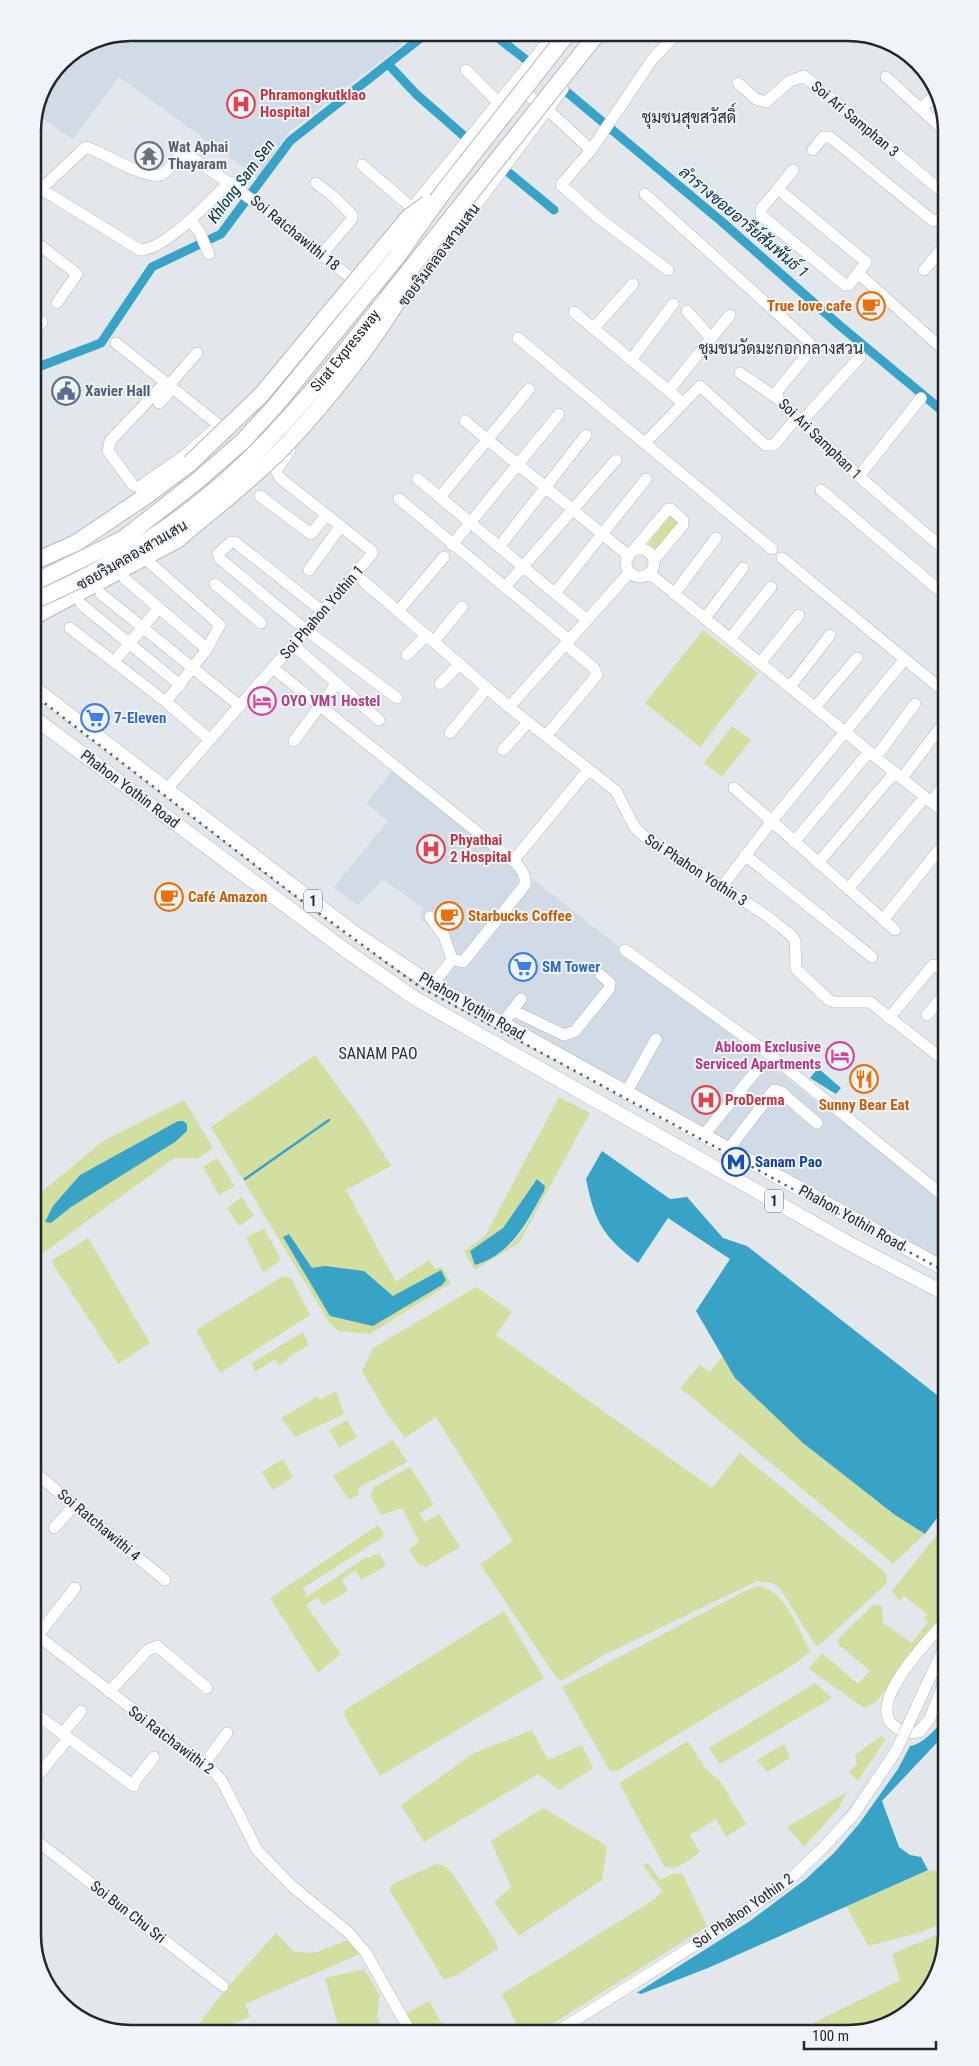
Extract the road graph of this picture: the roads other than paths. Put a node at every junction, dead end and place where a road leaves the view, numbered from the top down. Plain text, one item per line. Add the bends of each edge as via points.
1 (549, 41) edge
2 (562, 41) edge
3 (592, 41) edge
4 (602, 41) edge
5 (670, 41) edge
6 (466, 70) dead end
7 (886, 77) dead end
8 (738, 82) dead end
9 (514, 85) junction
10 (932, 99) edge
11 (499, 102) junction
12 (922, 109) junction
13 (548, 110) junction
14 (937, 124) edge
15 (591, 150) junction
16 (813, 150) dead end
17 (362, 165) dead end
18 (793, 170) dead end
19 (230, 182) junction
20 (316, 183) dead end
21 (41, 188) edge
22 (778, 189) junction
23 (938, 189) edge
24 (444, 191) junction
25 (645, 194) dead end
26 (41, 195) edge
27 (412, 208) junction
28 (938, 220) edge
29 (190, 221) junction
30 (41, 246) edge
31 (429, 246) junction
32 (207, 249) dead end
33 (938, 253) edge
34 (322, 254) junction
35 (668, 270) dead end
36 (924, 270) dead end
37 (859, 274) junction
38 (352, 279) junction
39 (633, 284) dead end
40 (57, 303) dead end
41 (673, 304) dead end
42 (687, 311) dead end
43 (574, 312) dead end
44 (396, 313) junction
45 (730, 315) dead end
46 (593, 329) junction
47 (518, 338) dead end
48 (711, 338) junction
49 (116, 343) dead end
50 (938, 345) edge
51 (197, 353) dead end
52 (860, 357) dead end
53 (631, 360) junction
54 (740, 373) dead end
55 (169, 385) junction
56 (529, 389) dead end
57 (669, 390) junction
58 (776, 398) junction
59 (921, 398) dead end
60 (160, 403) dead end
61 (683, 403) junction
62 (250, 405) junction
63 (559, 414) dead end
64 (800, 419) junction
65 (465, 421) dead end
66 (219, 425) junction
67 (586, 435) dead end
68 (488, 439) junction
69 (646, 443) junction
70 (290, 445) junction
71 (616, 460) dead end
72 (518, 464) junction
73 (859, 476) junction
74 (418, 479) dead end
75 (646, 479) dead end
76 (546, 488) junction
77 (821, 490) dead end
78 (260, 496) dead end
79 (440, 497) junction
80 (399, 499) dead end
81 (574, 510) junction
82 (326, 516) junction
83 (470, 522) junction
84 (340, 527) junction
85 (602, 533) junction
86 (716, 538) dead end
87 (938, 544) edge
88 (452, 545) junction
89 (499, 547) junction
90 (772, 549) dead end
91 (631, 554) junction
92 (444, 557) dead end
93 (41, 558) edge
94 (782, 558) dead end
95 (654, 560) junction
96 (149, 562) dead end
97 (523, 566) junction
98 (743, 568) dead end
99 (309, 570) dead end
100 (630, 572) junction
101 (355, 574) junction
102 (649, 574) junction
103 (41, 579) edge
104 (125, 579) dead end
105 (99, 584) junction
106 (214, 584) dead end
107 (252, 587) junction
108 (505, 587) junction
109 (771, 587) dead end
110 (938, 589) edge
111 (555, 593) junction
112 (674, 594) junction
113 (41, 598) edge
114 (238, 603) junction
115 (81, 604) dead end
116 (462, 606) dead end
117 (41, 607) edge
118 (158, 609) junction
119 (399, 610) junction
120 (322, 612) junction
121 (41, 613) edge
122 (799, 615) dead end
123 (704, 618) junction
124 (587, 620) junction
125 (261, 623) dead end
126 (70, 628) dead end
127 (142, 629) junction
128 (306, 630) junction
129 (830, 635) dead end
130 (430, 638) junction
131 (730, 639) junction
132 (567, 642) junction
133 (129, 645) junction
134 (293, 645) junction
135 (207, 649) junction
136 (407, 655) dead end
137 (856, 658) dead end
138 (905, 659) junction
139 (114, 662) junction
140 (760, 663) junction
141 (460, 664) junction
142 (193, 668) junction
143 (273, 668) junction
144 (336, 684) junction
145 (440, 684) dead end
146 (180, 685) junction
147 (938, 686) edge
148 (790, 687) junction
149 (487, 688) junction
150 (41, 693) edge
151 (397, 698) dead end
152 (166, 702) junction
153 (915, 704) dead end
154 (240, 706) junction
155 (320, 706) junction
156 (815, 707) junction
157 (509, 708) junction
158 (379, 720) dead end
159 (528, 722) junction
160 (41, 723) edge
161 (938, 730) edge
162 (845, 732) junction
163 (450, 733) dead end
164 (546, 736) junction
165 (209, 739) junction
166 (294, 741) dead end
167 (503, 750) dead end
168 (872, 754) junction
169 (588, 770) junction
170 (899, 775) junction
171 (734, 788) dead end
172 (167, 789) junction
173 (938, 790) edge
174 (928, 800) junction
175 (938, 808) edge
176 (771, 822) junction
177 (794, 842) junction
178 (938, 851) edge
179 (252, 854) junction
180 (745, 855) junction
181 (513, 861) junction
182 (818, 863) junction
183 (238, 870) junction
184 (721, 888) junction
185 (848, 889) junction
186 (430, 917) dead end
187 (883, 920) junction
188 (895, 930) dead end
189 (625, 950) dead end
190 (872, 957) dead end
191 (452, 959) junction
192 (938, 967) edge
193 (600, 975) dead end
194 (433, 985) junction
195 (521, 999) dead end
196 (938, 1002) edge
197 (512, 1010) junction
198 (927, 1016) dead end
199 (889, 1018) junction
200 (502, 1024) junction
201 (656, 1039) dead end
202 (938, 1056) edge
203 (761, 1065) dead end
204 (612, 1086) junction
205 (626, 1093) junction
206 (602, 1105) junction
207 (817, 1123) dead end
208 (703, 1136) junction
209 (728, 1150) junction
210 (938, 1191) edge
211 (938, 1266) edge
212 (938, 1290) edge
213 (41, 1478) edge
214 (74, 1506) junction
215 (54, 1528) dead end
216 (165, 1580) dead end
217 (75, 1588) dead end
218 (41, 1627) edge
219 (938, 1630) edge
220 (41, 1639) edge
221 (938, 1660) edge
222 (207, 1688) dead end
223 (109, 1692) junction
224 (938, 1698) edge
225 (81, 1711) dead end
226 (41, 1719) edge
227 (227, 1733) dead end
228 (65, 1737) junction
229 (154, 1757) dead end
230 (204, 1764) junction
231 (41, 1771) edge
232 (41, 1845) edge
233 (223, 1986) dead end
234 (406, 2025) edge
235 (568, 2025) edge

1 - 9 street
2 - 24 highway, Sirat Expressway, bridge
3 - 31 highway, Sirat Expressway, bridge
4 - 13 street, ซอยริมคลองสามเสน
5 - 15 street via 652,60
6 - 11 street
7 - 12 street
8 - 23 street, Soi Ari Samphan 3 via 756,98 766,102 790,81 804,76
9 - 11 street
9 - 13 street
10 - 12 street
11 - 27 street
12 - 14 street
13 - 15 street
13 - 44 street, ซอยริมคลองสามเสน
15 - 35 street via 561,185
16 - 28 street via 823,138 830,137 933,221
17 - 27 street
18 - 22 street
19 - 21 street, Soi Ratchawithi 18 via 187,155 180,156 163,174 153,175 86,147
19 - 29 street
19 - 34 street, Soi Ratchawithi 18
20 - 34 street via 352,216
22 - 37 street via 865,261 866,265
22 - 37 street via 761,209 762,215 845,285
24 - 93 highway, bridge via 408,218 262,394 190,463 76,543
24 - 103 highway, Sirat Expressway, bridge via 396,258 243,441 123,539
25 - 58 street, Soi Ari Samphan 1 via 809,342 810,351 778,390
26 - 29 street via 140,250 150,248
27 - 38 street
29 - 32 street via 199,231
30 - 40 street via 77,274
31 - 105 highway, bridge via 379,331 283,448 177,540
31 - 113 highway, Sirat Expressway, bridge via 292,415 208,496 125,554
33 - 36 street
34 - 38 street, Soi Ratchawithi 18
37 - 50 street
38 - 44 street, Soi Ratchawithi 18
38 - 62 street
39 - 46 street
41 - 53 street
42 - 48 street
43 - 46 street
44 - 70 street, ซอยริมคลองสามเสน
45 - 48 street
46 - 53 street
47 - 69 street
48 - 57 street
49 - 55 street
51 - 55 street
52 - 64 street
53 - 57 street
54 - 58 street
55 - 60 street
55 - 66 street
55 - 66 street via 107,446 135,487 185,455
56 - 68 street
57 - 61 street
58 - 64 street, Soi Ari Samphan 1
59 - 73 street
61 - 64 street via 700,386 770,446
61 - 69 street
62 - 66 street via 238,408
62 - 70 street
63 - 72 street
64 - 73 street, Soi Ari Samphan 1
65 - 68 street
67 - 76 street
68 - 72 street
68 - 79 street
69 - 90 street
70 - 82 street, Soi Phahon Yothin 1 via 290,451 276,470 280,478
70 - 105 street, ซอยริมคลองสามเสน via 269,456 209,508
71 - 81 street
72 - 76 street
72 - 83 street
73 - 87 street, Soi Ari Samphan 1
74 - 79 street
75 - 85 street
76 - 81 street
76 - 89 street
77 - 110 street
78 - 82 street via 311,534
79 - 83 street
80 - 88 street
81 - 85 street
81 - 97 street
82 - 84 street, Soi Phahon Yothin 1
83 - 88 street
83 - 89 street
84 - 99 street
84 - 101 street, Soi Phahon Yothin 1 via 372,551 371,558
85 - 91 street
85 - 111 street
86 - 112 street
88 - 108 street
89 - 97 street
91 - 95 street via 645,550
91 - 95 street via 668,509 672,509 683,520 682,524
91 - 100 street via 627,564
92 - 119 street
94 - 138 street
95 - 102 street
96 - 135 street via 220,625
97 - 108 street
97 - 111 street
98 - 123 street
100 - 102 street via 637,576
100 - 124 street
101 - 119 street, Soi Phahon Yothin 3
101 - 120 street, Soi Phahon Yothin 1
102 - 112 street
104 - 118 street
105 - 117 street, ซอยริมคลองสามเสน
105 - 121 highway
105 - 127 street
106 - 114 street
107 - 114 street
107 - 120 street via 218,557 231,542
107 - 128 street
108 - 132 street
109 - 131 street
111 - 124 street
112 - 123 street
114 - 125 street
115 - 133 street
116 - 130 street
118 - 127 street
118 - 135 street
119 - 130 street, Soi Phahon Yothin 3
120 - 128 street, Soi Phahon Yothin 1
122 - 140 street
123 - 131 street
124 - 132 street
126 - 139 street
127 - 133 street
127 - 142 street
128 - 134 street, Soi Phahon Yothin 1
128 - 151 street
129 - 148 street
130 - 136 street
130 - 141 street, Soi Phahon Yothin 3
131 - 140 street
132 - 157 street
132 - 164 street via 597,675
133 - 139 street
133 - 146 street
134 - 143 street, Soi Phahon Yothin 1
134 - 144 street
135 - 142 street
137 - 156 street
138 - 147 street
138 - 162 street
139 - 152 street
140 - 148 street
141 - 145 street
141 - 149 street, Soi Phahon Yothin 3
142 - 146 street
142 - 154 street
143 - 154 street, Soi Phahon Yothin 1
143 - 155 street
144 - 155 street
144 - 158 street
146 - 152 street
148 - 156 street
149 - 157 street, Soi Phahon Yothin 3
149 - 163 street
150 - 172 main road, Phahon Yothin Road / 1
152 - 165 street
153 - 168 street
154 - 165 street, Soi Phahon Yothin 1
155 - 166 street
155 - 181 street
156 - 162 street
157 - 159 street, Soi Phahon Yothin 3
159 - 164 street, Soi Phahon Yothin 3
159 - 167 street
160 - 183 main road, Phahon Yothin Road / 1
161 - 170 street
162 - 168 street
162 - 176 street
164 - 169 street, Soi Phahon Yothin 3
165 - 172 street, Soi Phahon Yothin 1
168 - 170 street
168 - 177 street
169 - 181 street
169 - 184 street, Soi Phahon Yothin 3 via 616,791 635,828 644,836
170 - 174 street
170 - 182 street
171 - 176 street
172 - 179 main road, Phahon Yothin Road / 1
173 - 174 street
174 - 175 street
174 - 185 street
176 - 177 street
176 - 180 street
177 - 182 street
178 - 187 street
179 - 183 main road
179 - 194 main road, Phahon Yothin Road / 1 via 356,934
180 - 184 street
180 - 190 street
181 - 191 street via 526,878 525,885 463,962
182 - 185 street
183 - 206 main road, Phahon Yothin Road / 1 via 399,988
184 - 199 street, Soi Phahon Yothin 3 via 767,916 792,936 796,969 829,1000 870,1002
185 - 187 street
186 - 191 street via 444,936
187 - 188 street
189 - 210 street via 769,1054
191 - 194 street
192 - 199 street via 933,965
193 - 197 street via 610,983 609,989 575,1031 564,1035
194 - 200 main road, Phahon Yothin Road / 1
195 - 197 street
196 - 198 street
197 - 200 street
199 - 202 street, Soi Phahon Yothin 3
200 - 204 main road, Phahon Yothin Road / 1
201 - 205 street
203 - 208 street
204 - 205 main road, Phahon Yothin Road / 1
204 - 206 main road
205 - 208 main road, Phahon Yothin Road / 1
206 - 212 main road, Phahon Yothin Road / 1
207 - 209 street via 781,1092 774,1090
208 - 209 main road, Phahon Yothin Road / 1
209 - 211 main road, Phahon Yothin Road / 1
213 - 214 street, Soi Ratchawithi 4
214 - 215 street
214 - 216 street, Soi Ratchawithi 4
217 - 218 street
219 - 224 street via 889,1694 886,1710 891,1724 907,1732 919,1732 930,1718
220 - 223 street, Soi Ratchawithi 2
221 - 235 street, Soi Phahon Yothin 2, bridge via 896,1751 854,1814 823,1848 785,1884 720,1930
222 - 223 street via 157,1646 148,1650
223 - 230 street, Soi Ratchawithi 2
225 - 228 street
226 - 228 street
227 - 230 street
228 - 229 street via 133,1786
228 - 231 street
230 - 234 street, Soi Ratchawithi 2 via 222,1781 257,1850 293,1887 348,1932 366,1953
232 - 233 street, Soi Bun Chu Sri

